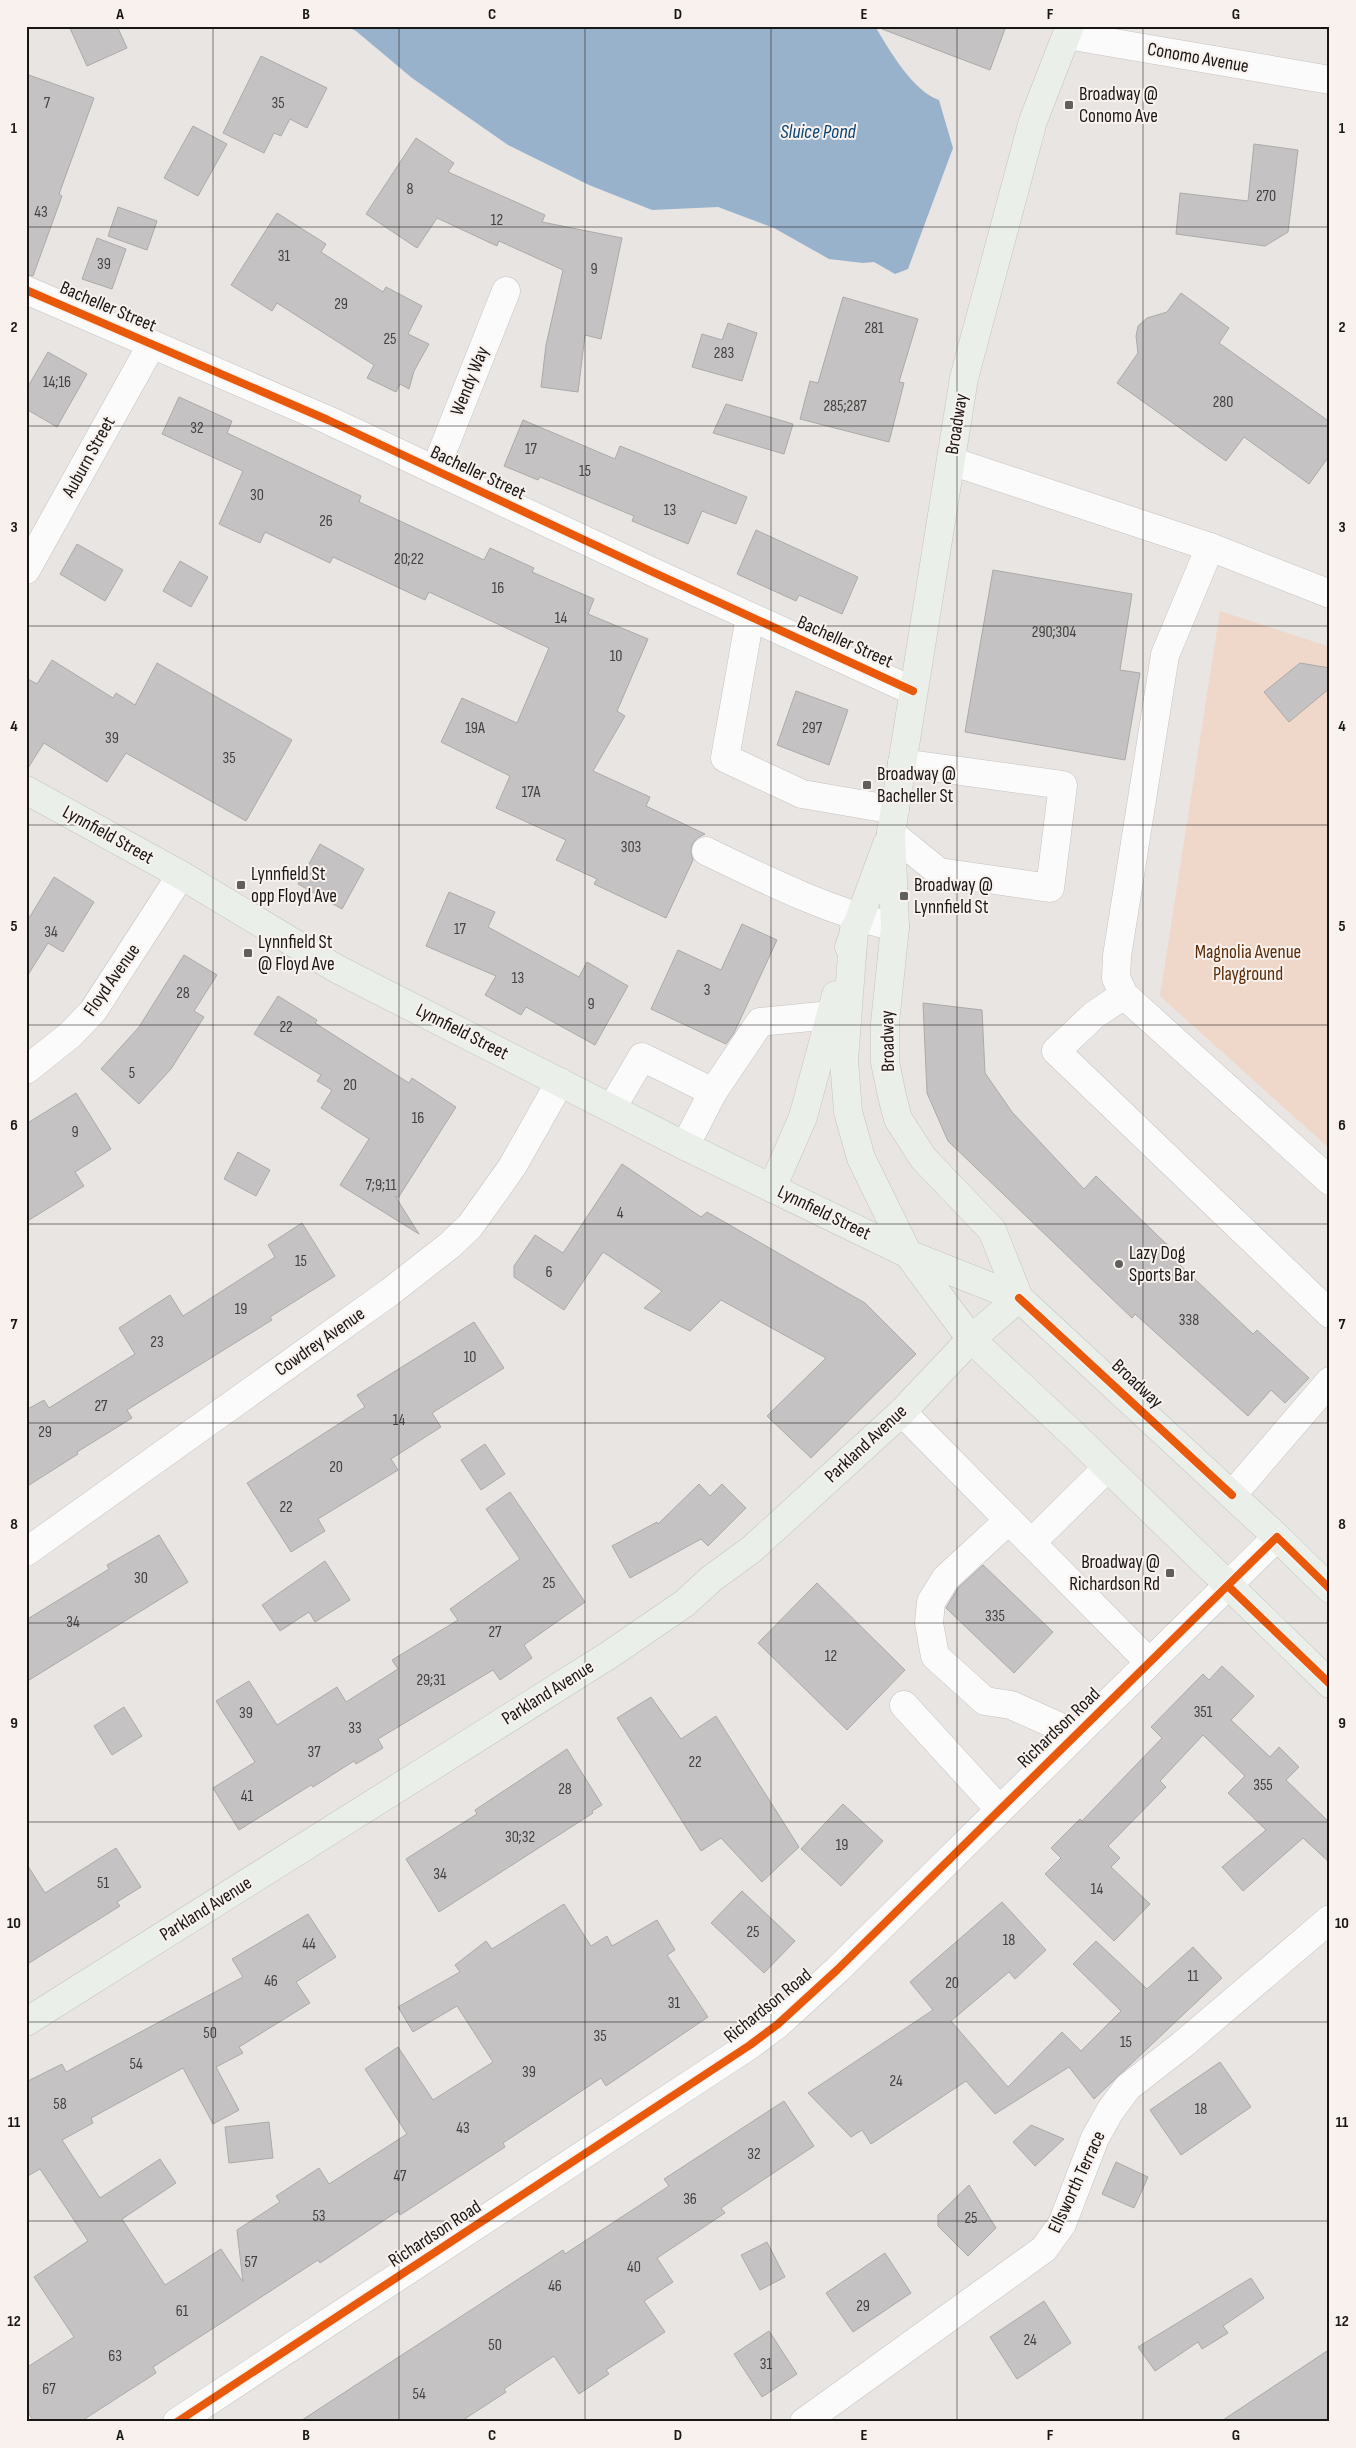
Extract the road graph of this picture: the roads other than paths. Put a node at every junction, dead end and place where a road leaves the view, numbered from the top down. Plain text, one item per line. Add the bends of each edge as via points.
1 (1068, 31) edge
2 (1330, 80) edge
3 (26, 290) edge
4 (506, 291) dead end
5 (152, 344) junction
6 (951, 461) junction
7 (435, 470) junction
8 (1210, 547) junction
9 (26, 570) edge
10 (1330, 594) edge
11 (750, 617) junction
12 (913, 691) junction
13 (902, 763) junction
14 (26, 790) edge
15 (893, 822) junction
16 (706, 851) dead end
17 (181, 875) junction
18 (856, 924) junction
19 (895, 927) junction
20 (1124, 995) junction
21 (831, 1015) junction
22 (26, 1070) edge
23 (560, 1082) junction
24 (713, 1092) junction
25 (612, 1108) junction
26 (685, 1146) junction
27 (1330, 1181) edge
28 (772, 1188) junction
29 (908, 1254) junction
30 (1019, 1298) junction
31 (1330, 1314) edge
32 (971, 1340) junction
33 (1330, 1381) edge
34 (902, 1412) junction
35 (1107, 1468) junction
36 (1232, 1495) junction
37 (1009, 1520) junction
38 (1277, 1537) junction
39 (1032, 1543) junction
40 (26, 1552) edge
41 (1228, 1587) junction
42 (1330, 1588) edge
43 (1149, 1662) junction
44 (1330, 1684) edge
45 (904, 1705) dead end
46 (1076, 1734) junction
47 (999, 1809) junction
48 (1330, 1919) edge
49 (26, 2022) edge
50 (177, 2422) edge
51 (804, 2422) edge

1 - 2 street, Conomo Avenue
1 - 6 main road, Broadway via 1031,131 964,378
3 - 5 street, Bacheller Street
4 - 7 street, Wendy Way
5 - 7 street, Bacheller Street
5 - 9 street, Auburn Street
6 - 8 street
6 - 12 main road, Broadway
7 - 11 street, Bacheller Street
8 - 10 street
8 - 20 street via 1165,656 1116,956 1116,978
11 - 12 street, Bacheller Street
11 - 15 street via 724,758 802,794
12 - 13 main road, Broadway
13 - 15 main road, Broadway
13 - 15 street via 1063,785 1050,888 939,872
14 - 17 main road, Lynnfield Street
15 - 18 main road, Broadway
15 - 19 main road, Broadway
16 - 18 street
17 - 22 street, Floyd Avenue via 94,1011
17 - 23 main road, Lynnfield Street via 337,969
18 - 19 street
18 - 21 main road, Broadway
18 - 29 main road, Broadway via 844,1060 848,1112 861,1158
19 - 30 main road, Broadway via 885,1023 885,1062 898,1119 923,1158 992,1230
20 - 27 street
20 - 31 street via 1094,1015 1056,1050
21 - 24 street via 760,1022
21 - 28 main road, Broadway via 803,1117
23 - 25 main road, Lynnfield Street
23 - 40 street, Cowdrey Avenue via 512,1167 470,1226 450,1245 382,1298
24 - 25 street via 642,1057
24 - 26 street
25 - 26 main road, Lynnfield Street
26 - 28 main road, Lynnfield Street
28 - 29 main road, Lynnfield Street
29 - 30 main road, Broadway
29 - 32 main road, Broadway
30 - 32 main road, Parkland Avenue
30 - 36 main road, Broadway
32 - 34 main road, Parkland Avenue
32 - 35 main road, Broadway
33 - 36 street
34 - 37 street
34 - 49 main road, Parkland Avenue via 752,1549 678,1608 601,1660
35 - 39 street
35 - 41 main road, Broadway
36 - 38 main road, Broadway
37 - 39 street
37 - 46 street via 946,1578 931,1602 929,1623 935,1656 985,1700 1011,1705
38 - 41 street, Richardson Road
38 - 42 main road, Broadway
39 - 43 street
41 - 43 street, Richardson Road
41 - 44 main road, Broadway
43 - 46 street, Richardson Road
45 - 47 street
46 - 47 street, Richardson Road
47 - 50 street, Richardson Road via 836,1970 771,2029
48 - 51 street, Ellsworth Terrace via 1128,2087 1095,2138 1062,2224 1044,2249

